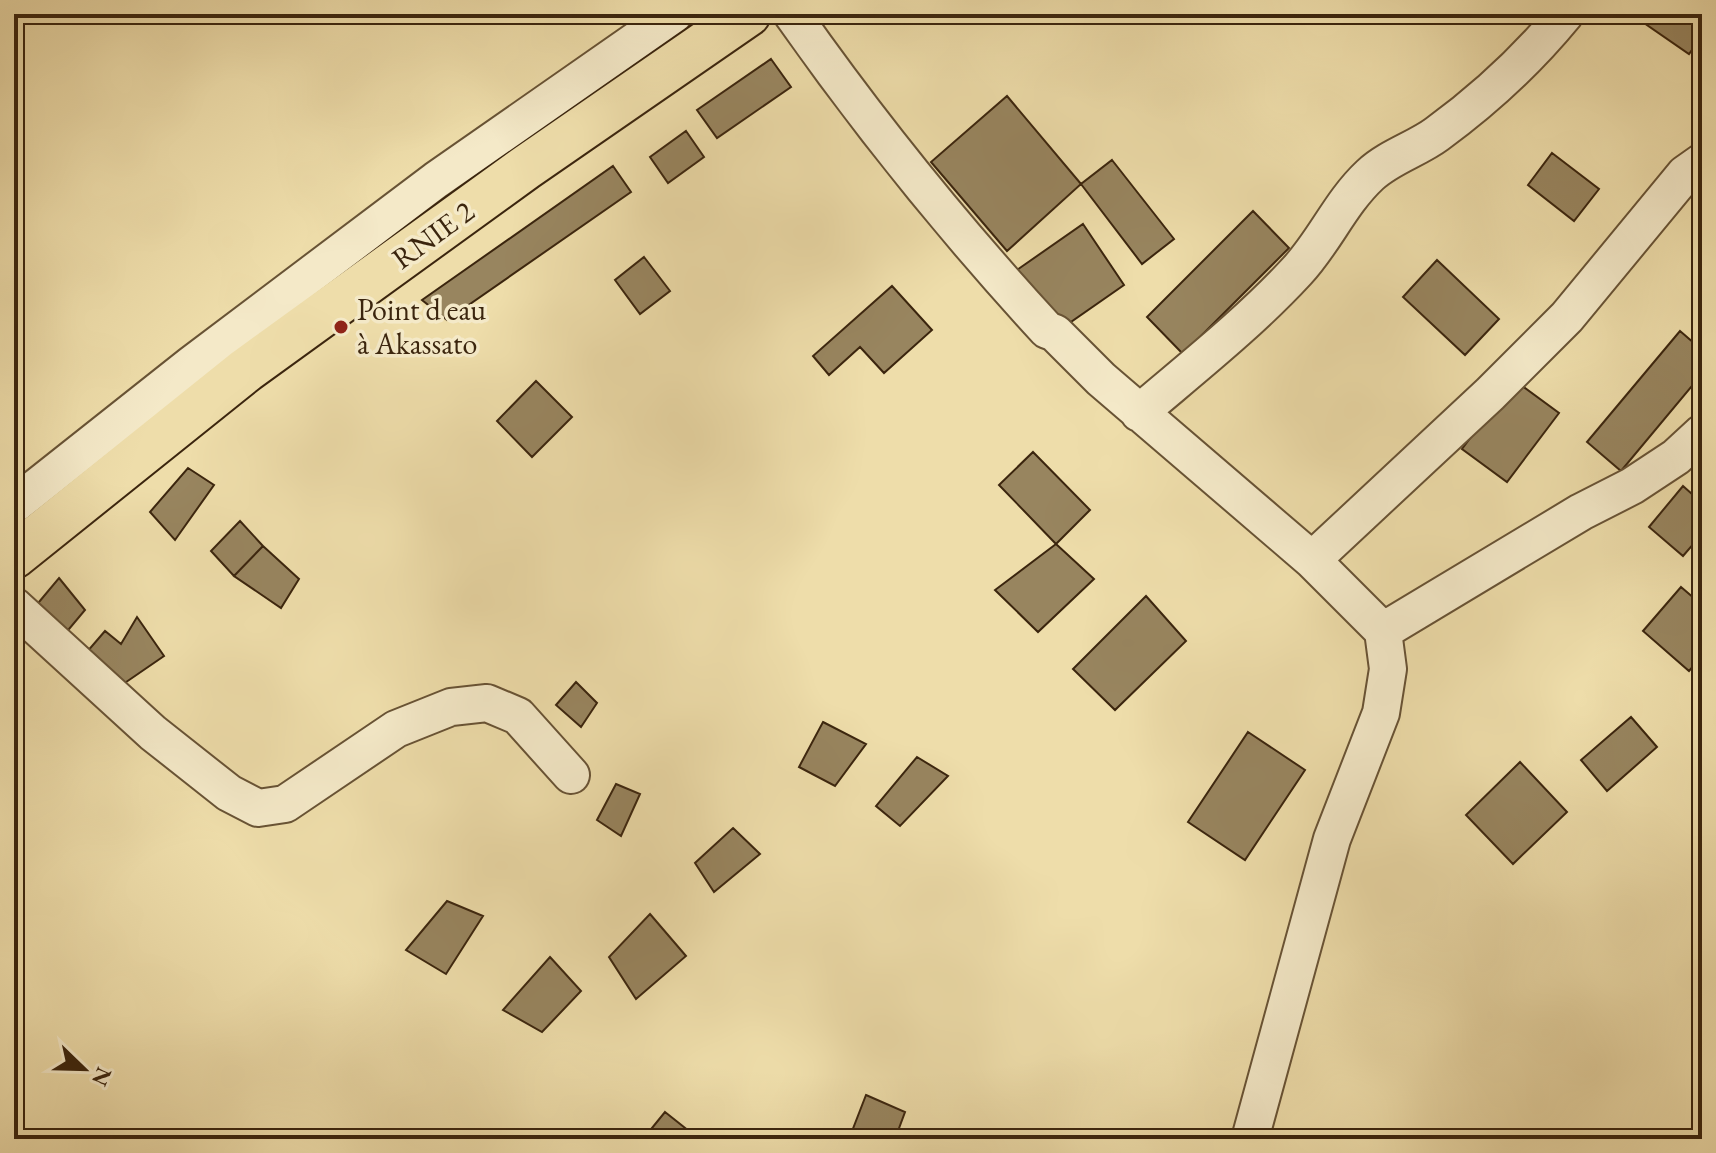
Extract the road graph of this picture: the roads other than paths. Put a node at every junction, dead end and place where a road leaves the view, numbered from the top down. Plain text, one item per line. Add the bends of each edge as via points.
1 (674, 14) edge
2 (748, 14) edge
3 (792, 14) edge
4 (1565, 14) edge
5 (1702, 162) edge
6 (1139, 413) junction
7 (1702, 433) edge
8 (21, 519) edge
9 (1312, 560) junction
10 (14, 606) edge
11 (1383, 631) junction
12 (571, 775) dead end
13 (1250, 1139) edge

1 - 8 street via 436,180 192,364
2 - 8 highway, RNIE 2 / RNIE 2 via 246,370
3 - 6 street via 854,103 978,255 1047,330
4 - 6 street via 1489,92 1435,136 1373,172 1348,198 1300,268
5 - 9 street via 1685,174 1567,317
6 - 9 street
7 - 11 street via 1632,486
9 - 11 street
10 - 12 street via 153,733 229,793 258,808 285,804 396,729 451,707 487,703 518,716
11 - 13 street via 1388,669 1381,713 1332,839

